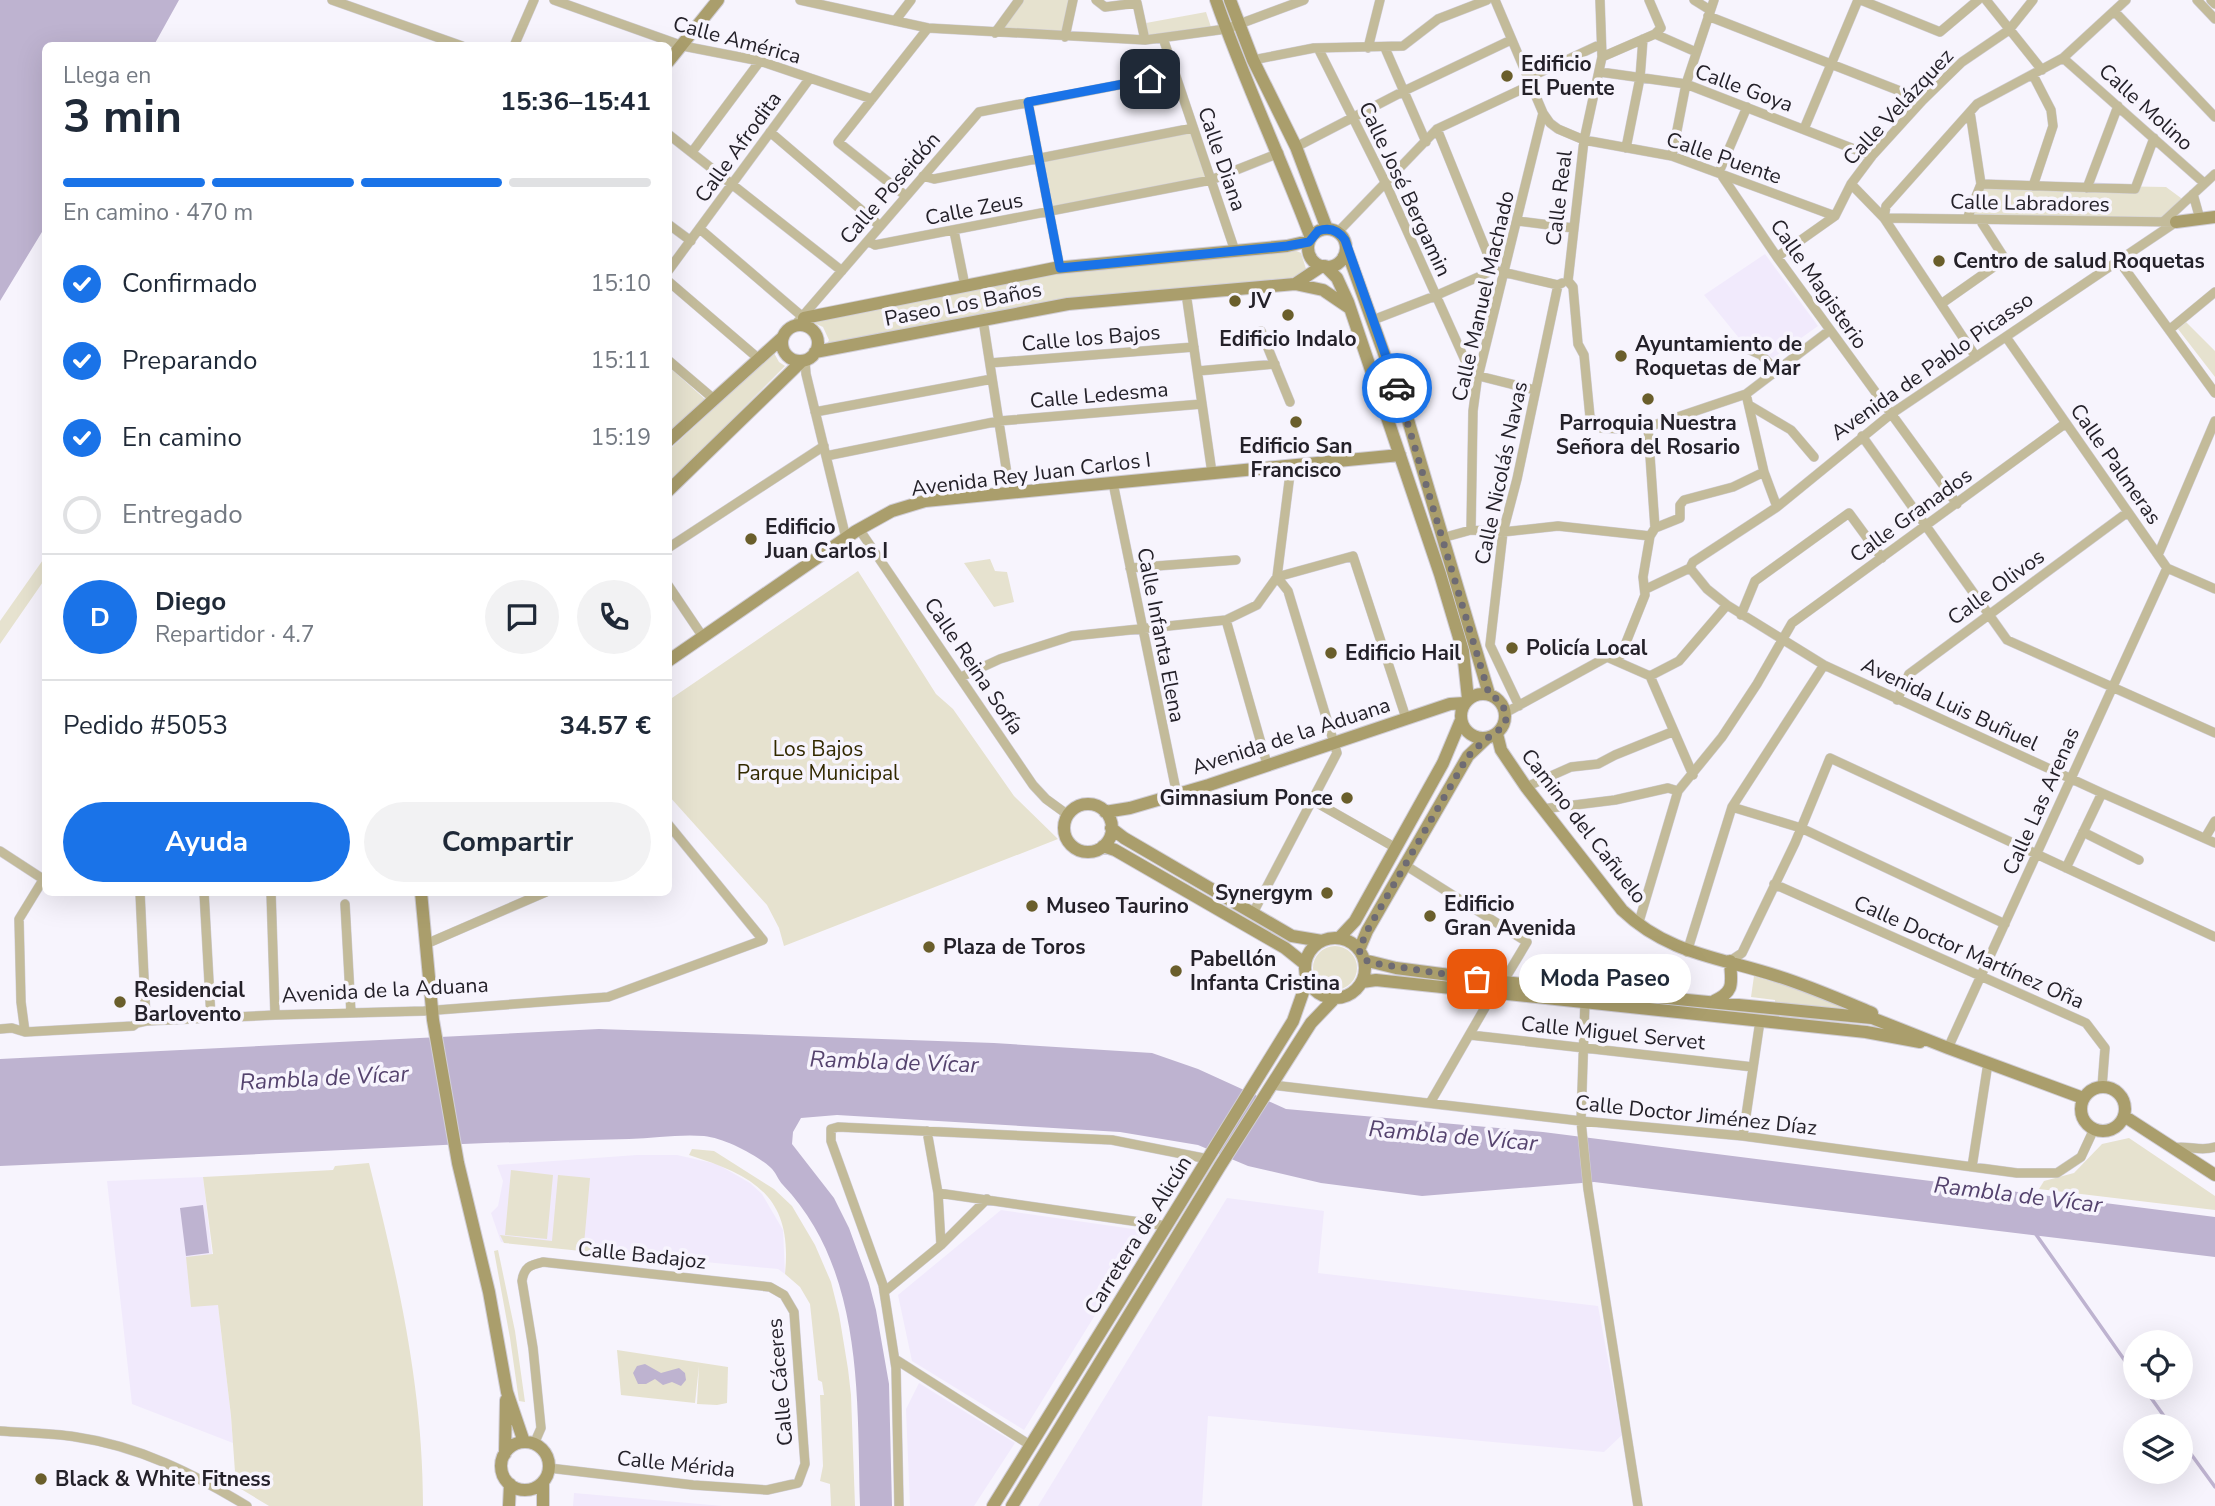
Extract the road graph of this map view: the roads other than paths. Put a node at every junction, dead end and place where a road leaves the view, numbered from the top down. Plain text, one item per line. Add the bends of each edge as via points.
1 (332, 0) edge
2 (534, 0) edge
3 (554, 0) edge
4 (718, 0) edge
5 (804, 0) edge
6 (911, 0) edge
7 (1019, 0) edge
8 (1073, 0) edge
9 (1096, 0) edge
10 (1216, 0) edge
11 (1230, 0) edge
12 (1304, 0) edge
13 (1380, 0) edge
14 (1487, 0) edge
15 (1495, 0) edge
16 (1600, 0) edge
17 (1649, 0) edge
18 (1694, 0) edge
19 (1859, 0) edge
20 (1978, 0) edge
21 (1986, 0) edge
22 (2033, 0) edge
23 (2126, 0) edge
24 (2197, 0) edge
25 (2211, 0) edge
26 (1281, 4) edge
27 (2215, 4) edge
28 (1711, 9) edge
29 (2114, 11) junction
30 (2215, 19) edge
31 (895, 21) junction
32 (1240, 25) junction
33 (928, 29) junction
34 (1226, 29) junction
35 (2009, 30) junction
36 (995, 33) junction
37 (1655, 34) junction
38 (1065, 37) junction
39 (1163, 38) junction
40 (1643, 39) junction
41 (1145, 40) junction
42 (1511, 40) junction
43 (451, 42) edge
44 (516, 42) edge
45 (672, 42) edge
46 (672, 42) edge
47 (1601, 44) junction
48 (683, 46) junction
49 (1318, 48) junction
50 (1368, 48) junction
51 (1385, 48) junction
52 (1696, 52) junction
53 (1602, 57) junction
54 (672, 58) edge
55 (2063, 58) junction
56 (1253, 60) junction
57 (760, 61) junction
58 (1831, 64) junction
59 (1600, 72) junction
60 (2038, 73) junction
61 (1175, 74) junction
62 (810, 78) junction
63 (1640, 78) junction
64 (1530, 81) junction
65 (1686, 84) junction
66 (1404, 91) junction
67 (872, 99) junction
68 (1923, 100) junction
69 (1028, 102) junction
70 (2118, 106) junction
71 (1747, 107) junction
72 (1970, 112) junction
73 (1544, 113) junction
74 (1353, 117) junction
75 (2215, 117) edge
76 (1193, 128) junction
77 (1437, 129) junction
78 (1804, 130) junction
79 (770, 132) junction
80 (672, 137) edge
81 (2154, 138) junction
82 (1584, 139) junction
83 (1426, 142) junction
84 (1296, 147) junction
85 (1626, 148) junction
86 (692, 152) junction
87 (1279, 153) junction
88 (1672, 156) junction
89 (1872, 156) junction
90 (1039, 158) junction
91 (1719, 172) junction
92 (2215, 174) edge
93 (923, 176) junction
94 (1211, 180) junction
95 (733, 183) junction
96 (2204, 183) junction
97 (1386, 184) junction
98 (1851, 184) junction
99 (1981, 184) junction
100 (2033, 186) junction
101 (2087, 188) junction
102 (2193, 194) junction
103 (906, 196) junction
104 (1049, 212) junction
105 (1835, 216) junction
106 (2215, 217) edge
107 (1884, 218) junction
108 (1967, 219) junction
109 (2200, 219) junction
110 (1980, 220) junction
111 (1518, 221) junction
112 (2169, 222) junction
113 (880, 226) junction
114 (672, 227) edge
115 (1573, 228) junction
116 (699, 229) junction
117 (1332, 230) junction
118 (954, 231) junction
119 (1310, 239) junction
120 (691, 241) junction
121 (867, 241) junction
122 (1346, 248) junction
123 (1235, 251) junction
124 (1777, 257) junction
125 (2119, 261) junction
126 (672, 266) edge
127 (1324, 266) junction
128 (1060, 268) junction
129 (1494, 270) junction
130 (842, 271) junction
131 (1506, 271) junction
132 (1568, 281) junction
133 (672, 284) edge
134 (1295, 284) junction
135 (1558, 285) junction
136 (965, 286) junction
137 (2215, 292) edge
138 (1186, 293) junction
139 (1435, 296) junction
140 (1941, 304) junction
141 (1351, 310) junction
142 (983, 320) junction
143 (1373, 320) junction
144 (799, 321) junction
145 (1830, 330) junction
146 (2169, 330) junction
147 (1261, 331) dead end
148 (2006, 337) junction
149 (782, 338) junction
150 (1732, 342) dead end
151 (1194, 347) junction
152 (1976, 357) junction
153 (807, 358) junction
154 (759, 359) junction
155 (672, 362) edge
156 (990, 363) junction
157 (1275, 364) junction
158 (1198, 371) junction
159 (1777, 371) junction
160 (992, 379) junction
161 (1478, 379) junction
162 (1535, 390) junction
163 (2215, 393) edge
164 (1746, 394) junction
165 (715, 400) junction
166 (1290, 402) dead end
167 (1202, 404) junction
168 (1749, 405) junction
169 (815, 412) junction
170 (1891, 414) junction
171 (999, 421) junction
172 (2215, 421) edge
173 (2066, 424) junction
174 (1648, 427) junction
175 (1862, 436) junction
176 (672, 438) edge
177 (2211, 438) edge
178 (825, 451) junction
179 (1400, 455) junction
180 (1814, 457) dead end
181 (1291, 466) junction
182 (1764, 472) junction
183 (1212, 473) junction
184 (1113, 483) junction
185 (672, 487) edge
186 (1010, 493) junction
187 (1956, 504) junction
188 (1776, 508) junction
189 (2128, 512) junction
190 (1927, 526) junction
191 (859, 529) junction
192 (1471, 530) junction
193 (1503, 532) junction
194 (1653, 532) junction
195 (846, 538) junction
196 (1442, 538) junction
197 (672, 546) edge
198 (2158, 555) junction
199 (1882, 558) junction
200 (1237, 560) dead end
201 (1130, 568) junction
202 (1690, 568) junction
203 (2166, 568) junction
204 (1277, 578) junction
205 (1646, 589) junction
206 (2215, 589) edge
207 (672, 591) edge
208 (1727, 605) junction
209 (1989, 614) junction
210 (1741, 615) junction
211 (1226, 620) junction
212 (1141, 628) junction
213 (703, 637) junction
214 (1781, 640) junction
215 (1607, 657) junction
216 (672, 658) edge
217 (1824, 665) junction
218 (1650, 676) junction
219 (961, 677) junction
220 (2111, 688) junction
221 (1489, 694) junction
222 (1897, 699) junction
223 (1466, 701) junction
224 (1519, 706) junction
225 (1505, 713) junction
226 (1406, 718) junction
227 (1461, 720) junction
228 (1672, 732) junction
229 (2215, 733) edge
230 (1492, 736) junction
231 (1333, 742) junction
232 (1268, 764) junction
233 (1693, 775) junction
234 (1547, 778) junction
235 (2070, 779) junction
236 (1526, 787) junction
237 (1678, 791) junction
238 (2102, 793) junction
239 (1177, 794) junction
240 (1312, 800) junction
241 (1564, 805) junction
242 (1732, 807) junction
243 (1542, 809) junction
244 (1068, 815) junction
245 (1109, 821) junction
246 (2215, 821) edge
247 (1801, 828) junction
248 (2083, 832) junction
249 (672, 834) edge
250 (2205, 838) junction
251 (2215, 843) edge
252 (1103, 846) junction
253 (1396, 848) junction
254 (0, 851) edge
255 (2036, 854) junction
256 (2139, 860) dead end
257 (1405, 865) junction
258 (2066, 868) junction
259 (42, 875) edge
260 (42, 882) edge
261 (1774, 884) junction
262 (140, 896) edge
263 (204, 896) edge
264 (271, 896) edge
265 (421, 896) edge
266 (537, 896) edge
267 (345, 904) dead end
268 (1253, 913) junction
269 (2005, 924) junction
270 (1638, 925) junction
271 (2215, 937) edge
272 (1339, 939) junction
273 (1322, 941) junction
274 (426, 944) junction
275 (1687, 951) junction
276 (1362, 955) junction
277 (1730, 961) junction
278 (1305, 964) junction
279 (1980, 976) junction
280 (1307, 981) junction
281 (1362, 982) junction
282 (1498, 987) junction
283 (1334, 999) junction
284 (1585, 1001) junction
285 (1714, 1001) junction
286 (433, 1010) junction
287 (351, 1013) junction
288 (275, 1015) junction
289 (211, 1018) junction
290 (146, 1021) junction
291 (1760, 1021) junction
292 (0, 1029) edge
293 (1907, 1031) junction
294 (25, 1032) junction
295 (1470, 1035) junction
296 (1583, 1048) junction
297 (1948, 1048) junction
298 (1987, 1063) junction
299 (1753, 1067) junction
300 (2102, 1087) junction
301 (1270, 1088) junction
302 (2083, 1098) junction
303 (1430, 1103) junction
304 (2124, 1116) junction
305 (1581, 1125) junction
306 (2094, 1129) junction
307 (927, 1131) junction
308 (1743, 1136) junction
309 (2215, 1147) edge
310 (2173, 1148) junction
311 (1208, 1159) junction
312 (1972, 1167) junction
313 (2215, 1175) edge
314 (938, 1193) junction
315 (987, 1199) junction
316 (1167, 1226) junction
317 (941, 1245) junction
318 (770, 1287) joint
319 (884, 1292) junction
320 (895, 1359) junction
321 (506, 1392) junction
322 (0, 1431) edge
323 (529, 1443) junction
324 (1030, 1445) junction
325 (505, 1454) junction
326 (549, 1468) junction
327 (543, 1482) junction
328 (798, 1483) joint
329 (510, 1484) junction
330 (243, 1505) edge
331 (509, 1506) edge
332 (543, 1506) edge
333 (899, 1506) edge
334 (993, 1506) edge
335 (1012, 1506) edge
336 (1638, 1506) edge

1 - 43 street
2 - 44 street
3 - 46 street, Calle América
4 - 48 street
5 - 31 street
6 - 31 street
7 - 36 street
8 - 38 street
9 - 41 street via 1105,6 1137,3
10 - 34 street
11 - 32 street
12 - 26 street
13 - 50 street
14 - 51 street via 1438,19 1403,47
15 - 42 street
16 - 47 street, Calle Real
17 - 37 street via 1660,22
18 - 28 street
19 - 20 street via 1940,32
19 - 58 street
21 - 35 street
22 - 35 street, Calle Velázquez
23 - 29 street
24 - 30 street
25 - 27 street
26 - 32 street
28 - 52 street
28 - 58 street
29 - 55 street
29 - 75 street
31 - 33 street
32 - 34 street
32 - 56 street
33 - 36 street
33 - 67 street
34 - 39 street
34 - 87 street
35 - 60 street
35 - 68 street, Calle Velázquez via 1962,62
36 - 38 street
37 - 40 street
37 - 52 street
38 - 41 street
39 - 41 street
39 - 61 street, Calle Diana
40 - 53 street
40 - 63 street
42 - 64 street
42 - 66 street
45 - 48 street, Calle América
47 - 53 street, Calle Real
47 - 64 street
48 - 54 street
48 - 57 street, Calle América
49 - 50 street
49 - 56 street
49 - 74 street, Calle José Bergamin
50 - 51 street
51 - 66 street
52 - 65 street
53 - 59 street, Calle Real
55 - 60 street
55 - 70 street, Calle Molino
56 - 84 street
57 - 62 street, Calle América
57 - 86 street
58 - 68 street
58 - 78 street
59 - 63 street, Calle Goya
59 - 82 street, Calle Real
60 - 72 street
60 - 100 street via 2053,126
61 - 69 street, Calle Poseidón
61 - 76 street, Calle Diana
62 - 67 street, Calle América
62 - 79 street, Calle Afrodita
63 - 65 street, Calle Goya
63 - 85 street
64 - 73 street
64 - 77 street
65 - 71 street, Calle Goya
65 - 88 street
66 - 74 street
66 - 83 street
67 - 103 street via 838,142
68 - 89 street, Calle Velázquez
69 - 90 street
69 - 93 street, Calle Poseidón via 979,112
70 - 81 street, Calle Molino
70 - 101 street
71 - 78 street, Calle Goya
71 - 91 street
72 - 99 street
72 - 107 street via 1886,206
73 - 82 street, Calle Puente via 1558,129
73 - 111 street, Calle Manuel Machado
74 - 84 street
74 - 97 street, Calle José Bergamin
76 - 90 street
76 - 94 street, Calle Diana
77 - 83 street
77 - 129 street
78 - 89 street, Calle Goya
79 - 95 street, Calle Afrodita
79 - 113 street
80 - 86 street
81 - 96 street, Calle Molino
81 - 101 street via 2135,189
82 - 85 street, Calle Puente
82 - 115 street, Calle Real
83 - 97 street
84 - 117 street
85 - 88 street, Calle Puente
86 - 95 street
87 - 94 street, Calle Zeus
87 - 119 street
88 - 91 street, Calle Puente
89 - 98 street, Calle Velázquez
90 - 93 street via 934,179
90 - 104 street
91 - 105 street, Calle Puente
91 - 124 street, Calle Magisterio
92 - 96 street
93 - 103 street, Calle Poseidón
94 - 104 street, Calle Zeus
94 - 123 street, Calle Diana
95 - 116 street, Calle Afrodita
95 - 130 street
96 - 102 street
97 - 117 street
97 - 139 street, Calle José Bergamin
98 - 105 street, Calle Velázquez
98 - 107 street
99 - 100 street
99 - 108 street
100 - 101 street
102 - 109 street
102 - 112 street
103 - 113 street, Calle Poseidón
104 - 118 street, Calle Zeus
104 - 128 street
105 - 124 street
106 - 109 street, Avenida de Pablo Picasso
107 - 108 street, Calle Labradores
107 - 140 street
108 - 110 street, Calle Labradores
109 - 112 street, Avenida de Pablo Picasso
110 - 112 street, Calle Labradores
110 - 140 street via 2005,259
111 - 115 street
111 - 131 street, Calle Manuel Machado
112 - 125 street, Avenida de Pablo Picasso
113 - 121 street, Calle Poseidón
114 - 120 street
115 - 132 street, Calle Real
116 - 120 street, Calle Afrodita
116 - 144 street
117 - 119 street via 1318,231
117 - 122 street via 1345,240
118 - 121 street, Calle Zeus via 875,245
118 - 136 street
119 - 123 street, Paseo Los Baños
119 - 127 street via 1310,255
120 - 126 street, Calle Afrodita
121 - 130 street, Calle Poseidón
122 - 127 street via 1338,263
122 - 143 street
123 - 128 street, Paseo Los Baños
124 - 145 street, Calle Magisterio
125 - 146 street
125 - 148 street, Avenida de Pablo Picasso
127 - 134 street, Paseo Los Baños
127 - 141 street via 1337,278
128 - 136 street, Paseo Los Baños
129 - 131 street
129 - 139 street
130 - 144 street, Calle Poseidón
131 - 135 street
131 - 161 street, Calle Manuel Machado
132 - 135 street
132 - 174 street, Calle Real via 1573,287 1590,417 1601,428 1624,429 1646,423
133 - 154 street
134 - 138 street, Paseo Los Baños
134 - 141 street via 1323,290
135 - 162 street, Calle Nicolás Navas
136 - 144 street, Paseo Los Baños
137 - 146 street
138 - 142 street, Paseo Los Baños via 1068,304
138 - 151 street
139 - 143 street
139 - 161 street, Calle José Bergamin via 1473,378
140 - 152 street
141 - 179 street
142 - 153 street, Paseo Los Baños
142 - 156 street
143 - 196 street
144 - 149 street
144 - 153 street via 816,334 818,344
145 - 159 street, Calle Real
145 - 170 street, Calle Magisterio
146 - 163 street
147 - 157 street
148 - 152 street, Avenida de Pablo Picasso
148 - 173 street, Calle Palmeras
149 - 153 street via 788,357
149 - 154 street
150 - 159 street via 1761,355
151 - 156 street, Calle los Bajos
151 - 158 street
152 - 170 street, Avenida de Pablo Picasso
153 - 169 street
153 - 185 street
154 - 165 street
155 - 165 street
156 - 160 street
157 - 158 street
157 - 166 street
158 - 167 street
159 - 164 street, Calle Real
160 - 169 street
160 - 171 street
161 - 162 street
161 - 192 street, Calle Manuel Machado via 1473,411
162 - 193 street, Calle Nicolás Navas
164 - 168 street
164 - 174 street, Calle Real
165 - 176 street
167 - 171 street, Calle Ledesma
167 - 183 street
168 - 180 street via 1791,430
168 - 182 street
169 - 178 street
170 - 175 street, Avenida de Pablo Picasso
170 - 187 street, Calle Magisterio
171 - 178 street, Calle Ledesma
171 - 186 street
172 - 177 street
173 - 187 street, Calle Granados
173 - 189 street, Calle Palmeras
174 - 194 street
175 - 188 street, Avenida de Pablo Picasso
175 - 190 street
177 - 198 street
178 - 195 street
178 - 197 street
179 - 181 street, Avenida Rey Juan Carlos I
179 - 223 street via 1462,651
181 - 183 street, Avenida Rey Juan Carlos I
181 - 204 street
182 - 188 street
182 - 194 street via 1733,487 1684,500 1680,518
183 - 184 street, Avenida Rey Juan Carlos I
184 - 186 street, Avenida Rey Juan Carlos I
184 - 201 street, Calle Infanta Elena
186 - 191 street, Avenida Rey Juan Carlos I via 925,501 892,511
187 - 190 street, Calle Granados
188 - 202 street, Avenida de Pablo Picasso
189 - 198 street, Calle Palmeras
189 - 209 street, Calle Olivos
190 - 199 street, Calle Granados
190 - 209 street
191 - 195 street, Avenida Rey Juan Carlos I
191 - 219 street, Calle Reina Sofía
192 - 193 street
192 - 196 street
193 - 194 street via 1558,526
193 - 224 street, Calle Nicolás Navas via 1490,645
194 - 205 street via 1643,578
195 - 213 street, Avenida Rey Juan Carlos I
196 - 221 street
198 - 203 street, Calle Palmeras
199 - 210 street via 1849,513 1755,582
199 - 214 street, Calle Granados via 1792,623
200 - 201 street
201 - 212 street, Calle Infanta Elena
202 - 205 street, Avenida de Pablo Picasso
202 - 208 street, Avenida Luis Buñuel
203 - 206 street
203 - 220 street, Calle Las Arenas
204 - 211 street via 1256,605
204 - 226 street via 1353,556
204 - 231 street via 1288,591
205 - 215 street via 1620,655
207 - 213 street
208 - 210 street, Avenida Luis Buñuel
208 - 218 street via 1679,661
209 - 220 street via 2007,640
209 - 222 street, Calle Olivos via 1909,674
210 - 214 street, Avenida Luis Buñuel
211 - 212 street
211 - 232 street
212 - 219 street via 1072,636
212 - 239 street, Calle Infanta Elena
213 - 216 street, Avenida Rey Juan Carlos I
214 - 217 street, Avenida Luis Buñuel
214 - 233 street, Calle Granados via 1757,684
215 - 218 street
215 - 224 street
217 - 222 street, Avenida Luis Buñuel
217 - 242 street
218 - 228 street
219 - 244 street, Calle Reina Sofía via 1034,785
220 - 229 street
220 - 235 street, Calle Las Arenas
221 - 223 street
221 - 225 street via 1500,701
222 - 235 street, Avenida Luis Buñuel
223 - 226 street, Avenida de la Aduana
223 - 227 street
224 - 225 street
225 - 230 street via 1504,724
226 - 231 street, Avenida de la Aduana
227 - 230 street via 1473,736
227 - 253 street via 1444,763
228 - 233 street
228 - 234 street via 1598,764 1571,767
230 - 236 street, Camino del Cañuelo
230 - 257 street via 1468,756
231 - 232 street, Avenida de la Aduana
231 - 240 street via 1337,753
232 - 239 street, Avenida de la Aduana
233 - 237 street, Calle Granados
234 - 236 street
234 - 241 street
235 - 238 street, Avenida Luis Buñuel
235 - 255 street, Calle Las Arenas
236 - 243 street, Camino del Cañuelo
237 - 241 street
237 - 270 street
238 - 248 street
238 - 250 street, Avenida Luis Buñuel
239 - 245 street, Avenida de la Aduana via 1130,808
240 - 253 street
240 - 268 street
241 - 243 street
242 - 247 street
242 - 275 street
243 - 270 street, Camino del Cañuelo
244 - 245 street via 1079,806 1092,805
244 - 252 street via 1064,830 1072,846 1087,852
245 - 252 street via 1111,834
245 - 268 street via 1124,838
246 - 250 street
247 - 255 street via 1830,758
247 - 261 street
247 - 269 street
248 - 256 street
248 - 258 street
249 - 286 street, Avenida de la Aduana via 763,940 608,997
250 - 251 street, Avenida Luis Buñuel
252 - 278 street via 1285,948
253 - 272 street via 1355,921
254 - 259 street
255 - 258 street
255 - 269 street, Calle Las Arenas
257 - 276 street via 1367,931
257 - 282 street via 1527,942
258 - 271 street
260 - 294 street via 19,919
261 - 277 street via 1742,953
261 - 279 street, Calle Doctor Martínez Oña
262 - 290 street
263 - 289 street
264 - 288 street
265 - 274 street
266 - 274 street
267 - 287 street
268 - 273 street via 1292,936
269 - 279 street, Calle Las Arenas
270 - 275 street, Camino del Cañuelo
272 - 273 street
272 - 276 street via 1354,945
273 - 278 street
274 - 286 street
275 - 277 street, Camino del Cañuelo
276 - 281 street
276 - 282 street via 1396,968
277 - 285 street via 1730,989
277 - 293 street, Camino del Cañuelo via 1872,1013
278 - 280 street
279 - 297 street, Calle Las Arenas
279 - 300 street, Calle Doctor Martínez Oña via 2086,1023 2105,1048
280 - 283 street via 1314,990
280 - 311 street, Carretera de Alicún via 1297,1014
281 - 282 street
281 - 283 street via 1350,995
282 - 284 street
282 - 285 street
282 - 295 street
283 - 301 street, Carretera de Alicún via 1311,1023
284 - 291 street
284 - 296 street
285 - 293 street via 1872,1018
286 - 287 street, Avenida de la Aduana
286 - 321 street via 458,1163 489,1292
287 - 288 street, Avenida de la Aduana
288 - 289 street, Avenida de la Aduana
289 - 290 street, Avenida de la Aduana
290 - 294 street, Avenida de la Aduana via 133,1026
291 - 297 street via 1885,1034
291 - 299 street
292 - 294 street, Avenida de la Aduana
293 - 297 street
295 - 296 street, Calle Miguel Servet
295 - 303 street
296 - 299 street, Calle Miguel Servet
296 - 305 street
297 - 298 street
298 - 302 street
298 - 312 street
299 - 308 street
300 - 302 street
300 - 304 street via 2120,1096
301 - 303 street, Calle Doctor Jiménez Díaz
301 - 335 street, Carretera de Alicún
302 - 306 street via 2083,1119
303 - 305 street, Calle Doctor Jiménez Díaz
304 - 306 street via 2108,1130
304 - 310 street
305 - 308 street, Calle Doctor Jiménez Díaz
305 - 336 street
306 - 312 street, Calle Doctor Jiménez Díaz via 2081,1157 2057,1172
307 - 311 street via 1112,1140
307 - 314 street
307 - 319 street via 831,1129 831,1141
308 - 312 street, Calle Doctor Jiménez Díaz
309 - 310 street
310 - 313 street
311 - 316 street, Carretera de Alicún
314 - 315 street
314 - 317 street
315 - 316 street
315 - 317 street
316 - 324 street, Carretera de Alicún
317 - 319 street
318 - 323 street, Calle Badajoz via 543,1262 530,1265 523,1271 522,1281 541,1428
318 - 328 street, Calle Cáceres via 785,1295 794,1312 805,1464
319 - 320 street
320 - 324 street
320 - 333 street
321 - 323 street
321 - 325 street
322 - 330 street via 77,1437 132,1451 186,1471
323 - 325 street via 516,1444
323 - 326 street via 546,1454
324 - 334 street, Carretera de Alicún
325 - 329 street via 502,1470
326 - 327 street
326 - 328 street, Calle Mérida via 767,1490
327 - 329 street via 526,1490
327 - 332 street
329 - 331 street

